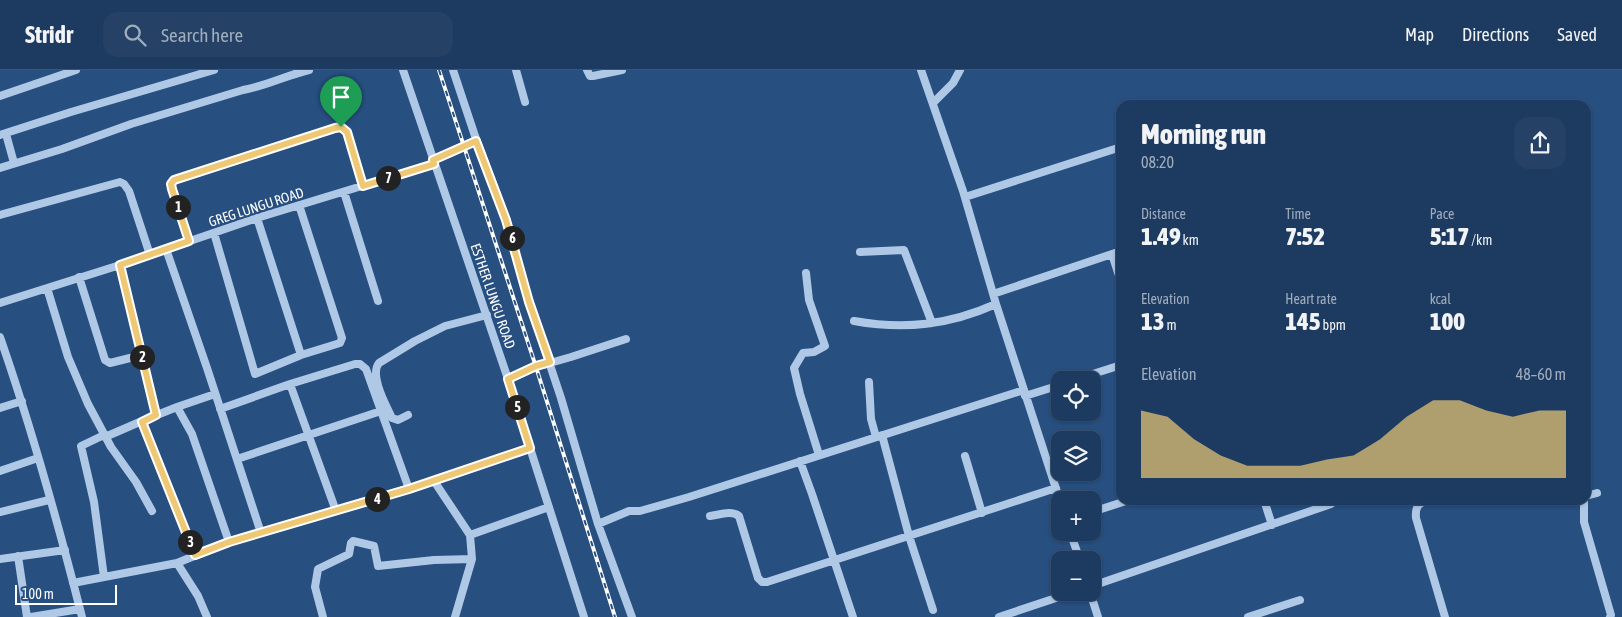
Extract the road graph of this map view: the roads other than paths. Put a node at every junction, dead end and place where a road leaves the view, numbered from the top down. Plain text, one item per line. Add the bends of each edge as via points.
1 (76, 70) edge
2 (214, 70) edge
3 (310, 70) edge
4 (403, 70) edge
5 (453, 70) edge
6 (516, 70) edge
7 (586, 70) edge
8 (622, 70) edge
9 (921, 70) edge
10 (960, 70) edge
11 (0, 96) edge
12 (525, 102) dead end
13 (933, 103) junction
14 (3, 134) edge
15 (476, 141) junction
16 (1116, 149) edge
17 (434, 161) junction
18 (14, 163) junction
19 (0, 168) edge
20 (363, 186) junction
21 (344, 192) junction
22 (965, 198) junction
23 (299, 205) junction
24 (0, 215) edge
25 (257, 218) junction
26 (214, 234) junction
27 (189, 241) junction
28 (166, 249) junction
29 (860, 252) dead end
30 (1116, 253) edge
31 (1112, 254) junction
32 (150, 255) junction
33 (120, 265) junction
34 (1116, 266) edge
35 (806, 273) dead end
36 (79, 277) junction
37 (47, 288) junction
38 (993, 294) junction
39 (378, 301) dead end
40 (0, 303) edge
41 (996, 304) junction
42 (487, 315) junction
43 (854, 321) dead end
44 (932, 323) junction
45 (0, 337) edge
46 (626, 339) dead end
47 (142, 355) junction
48 (301, 355) junction
49 (550, 362) junction
50 (1116, 367) edge
51 (1101, 371) edge
52 (508, 379) junction
53 (869, 382) dead end
54 (290, 384) junction
55 (1051, 386) edge
56 (1024, 393) junction
57 (215, 394) junction
58 (22, 401) junction
59 (177, 407) junction
60 (0, 408) edge
61 (220, 409) junction
62 (381, 411) junction
63 (156, 415) junction
64 (408, 415) dead end
65 (142, 422) junction
66 (309, 435) junction
67 (105, 436) junction
68 (879, 436) junction
69 (530, 448) junction
70 (819, 455) junction
71 (965, 456) dead end
72 (38, 458) junction
73 (237, 459) junction
74 (800, 461) junction
75 (0, 471) edge
76 (434, 481) junction
77 (1056, 488) junction
78 (409, 489) junction
79 (1057, 491) edge
80 (1598, 493) dead end
81 (1591, 495) edge
82 (49, 500) junction
83 (1116, 504) edge
84 (1266, 505) edge
85 (1328, 505) edge
86 (1418, 505) edge
87 (1584, 505) edge
88 (549, 506) junction
89 (1101, 509) edge
90 (152, 511) dead end
91 (336, 511) junction
92 (0, 512) edge
93 (982, 513) junction
94 (710, 516) dead end
95 (598, 524) junction
96 (1272, 525) junction
97 (261, 533) junction
98 (470, 535) junction
99 (909, 536) junction
100 (229, 542) junction
101 (65, 550) junction
102 (195, 555) junction
103 (18, 556) junction
104 (0, 559) edge
105 (472, 559) junction
106 (834, 562) junction
107 (177, 563) junction
108 (104, 577) junction
109 (73, 583) junction
110 (1101, 583) edge
111 (1051, 600) edge
112 (1300, 600) dead end
113 (1093, 601) edge
114 (933, 610) dead end
115 (81, 613) edge
116 (27, 617) edge
117 (31, 617) edge
118 (206, 617) edge
119 (323, 617) edge
120 (455, 617) edge
121 (584, 617) edge
122 (632, 617) edge
123 (852, 617) edge
124 (999, 617) edge
125 (1098, 617) edge
126 (1248, 617) edge
127 (1445, 617) edge
128 (1610, 617) edge

1 - 11 street
2 - 14 street
3 - 18 street
4 - 17 street, ESTHER LUNGU ROAD
5 - 15 street
6 - 12 street
7 - 8 street via 593,76
9 - 13 street
10 - 13 street via 953,83
13 - 22 street
14 - 18 street
15 - 17 street, GREG LUNGU ROAD
15 - 49 street via 503,210
16 - 22 street
17 - 20 street, GREG LUNGU ROAD
17 - 42 street, ESTHER LUNGU ROAD
18 - 19 street
20 - 21 street, GREG LUNGU ROAD
20 - 27 street via 347,132 341,127 335,128 174,180 172,189
21 - 23 street, GREG LUNGU ROAD
21 - 39 street
22 - 38 street
23 - 25 street, GREG LUNGU ROAD
23 - 48 street via 342,338 340,343
24 - 32 street via 120,182 129,191
25 - 26 street, GREG LUNGU ROAD
25 - 48 street
26 - 27 street, GREG LUNGU ROAD
26 - 48 street via 255,374
27 - 28 street, GREG LUNGU ROAD
28 - 32 street, GREG LUNGU ROAD
28 - 57 street
29 - 44 street via 904,250
30 - 31 street
31 - 34 street
31 - 38 street
32 - 33 street, GREG LUNGU ROAD
33 - 36 street, GREG LUNGU ROAD
33 - 47 street
35 - 70 street via 809,300 825,346 803,354 794,368
36 - 37 street, GREG LUNGU ROAD
36 - 47 street via 105,360 110,363
37 - 40 street, GREG LUNGU ROAD
37 - 67 street via 68,357
38 - 41 street
41 - 44 street via 951,321
41 - 56 street
42 - 52 street, ESTHER LUNGU ROAD
42 - 64 street via 445,326 376,366 375,375 392,418 398,420
43 - 44 street via 891,326
45 - 58 street
46 - 49 street
47 - 63 street
49 - 52 street
49 - 95 street
50 - 51 street
52 - 69 street, ESTHER LUNGU ROAD
53 - 68 street via 871,419
54 - 61 street
54 - 62 street via 360,364 366,369
54 - 66 street
55 - 56 street
56 - 68 street
56 - 77 street
57 - 59 street
57 - 61 street
58 - 60 street
58 - 72 street
59 - 63 street
59 - 100 street via 192,434
61 - 73 street
62 - 66 street
62 - 78 street
63 - 65 street
65 - 67 street
65 - 102 street
66 - 73 street
66 - 91 street
67 - 90 street
67 - 108 street via 81,446 94,502
68 - 70 street
68 - 99 street
69 - 76 street
69 - 88 street, ESTHER LUNGU ROAD
70 - 74 street
71 - 93 street
72 - 75 street
72 - 82 street
73 - 97 street
74 - 95 street via 640,511 629,511
74 - 106 street
76 - 78 street
76 - 98 street
77 - 79 street
77 - 93 street
78 - 91 street
80 - 81 street
82 - 92 street
82 - 101 street
83 - 89 street
84 - 96 street
85 - 96 street
86 - 127 street via 1416,518
87 - 128 street via 1584,522
88 - 98 street
88 - 121 street, ESTHER LUNGU ROAD
91 - 97 street
93 - 99 street
94 - 106 street via 735,513 739,516 762,582
95 - 122 street
96 - 110 street
97 - 100 street
98 - 105 street
99 - 106 street
99 - 114 street
100 - 102 street
101 - 103 street
101 - 109 street
102 - 107 street
103 - 104 street
103 - 116 street
105 - 119 street via 378,566 374,546 353,541 349,554 318,569 315,587
105 - 120 street
106 - 123 street
107 - 108 street
107 - 118 street via 198,596
108 - 109 street
109 - 115 street
111 - 124 street
112 - 126 street
113 - 125 street
115 - 117 street

